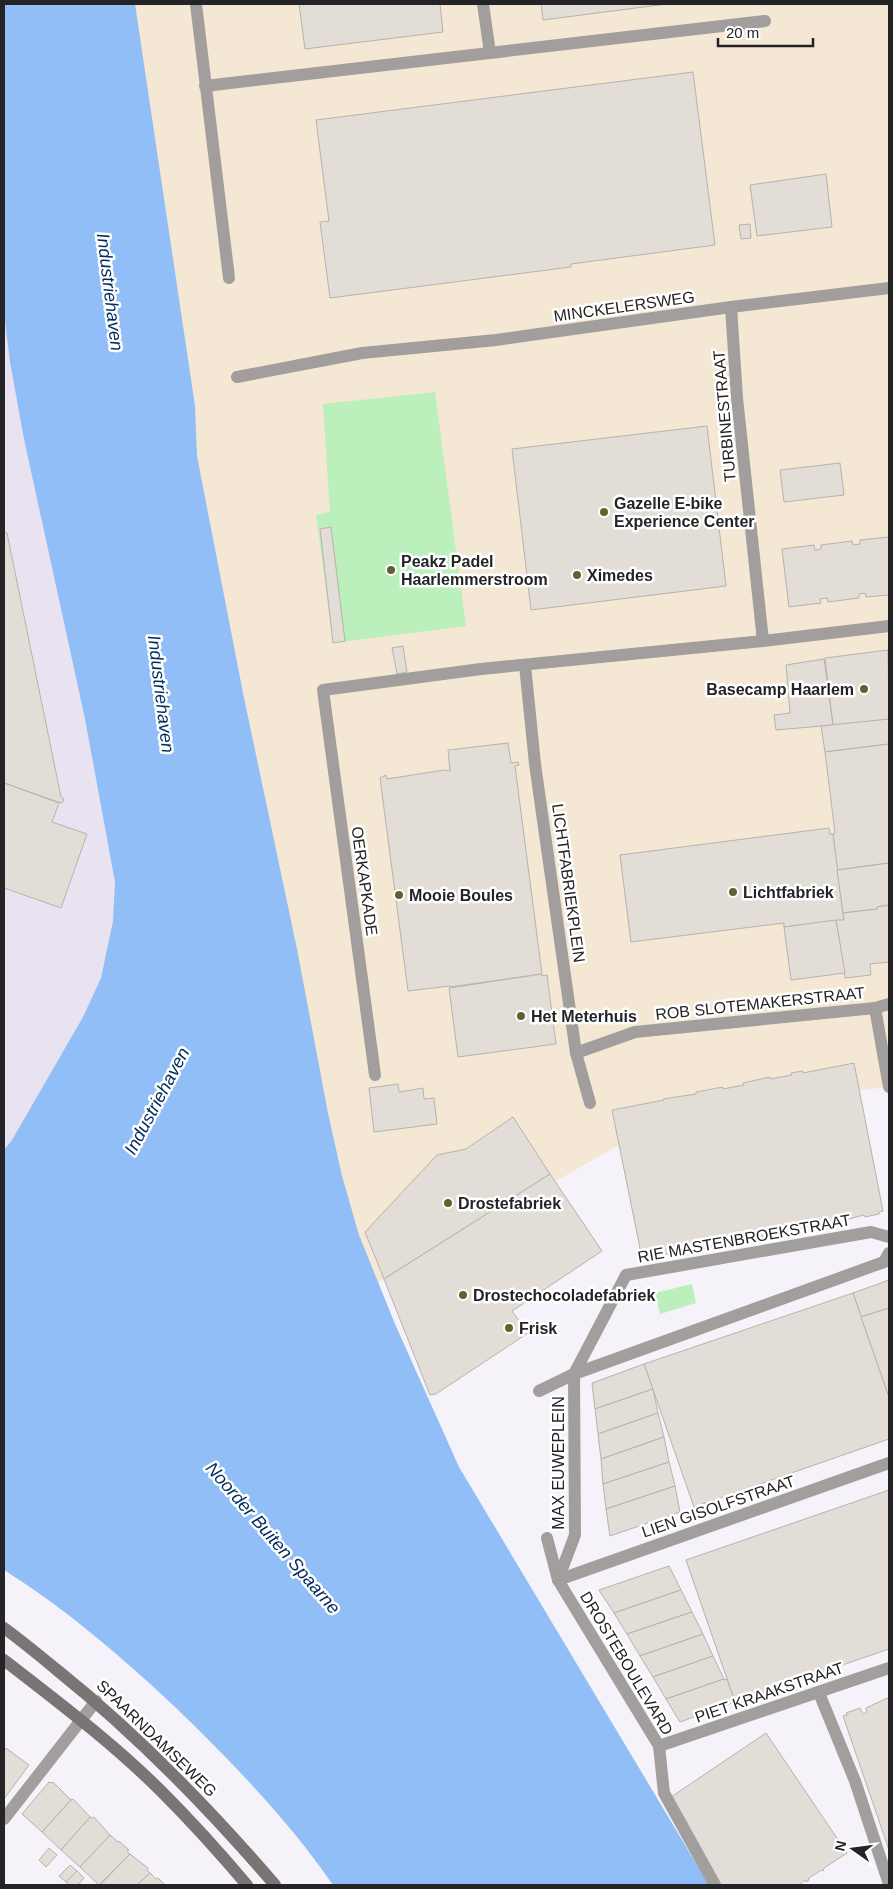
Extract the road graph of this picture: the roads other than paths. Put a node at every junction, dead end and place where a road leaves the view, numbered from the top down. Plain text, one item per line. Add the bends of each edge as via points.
1 (196, 4) edge
2 (483, 4) edge
3 (766, 21) dead end
4 (490, 53) junction
5 (205, 86) junction
6 (229, 278) dead end
7 (889, 288) edge
8 (731, 308) junction
9 (237, 377) dead end
10 (889, 626) edge
11 (763, 641) junction
12 (525, 665) junction
13 (889, 1004) edge
14 (875, 1008) junction
15 (576, 1052) junction
16 (375, 1075) dead end
17 (889, 1087) edge
18 (590, 1103) dead end
19 (889, 1237) edge
20 (889, 1253) edge
21 (574, 1374) junction
22 (538, 1391) dead end
23 (889, 1463) edge
24 (547, 1538) dead end
25 (558, 1580) junction
26 (4, 1628) edge
27 (4, 1660) edge
28 (889, 1668) edge
29 (819, 1693) junction
30 (96, 1701) junction
31 (81, 1720) junction
32 (659, 1746) junction
33 (4, 1819) edge
34 (889, 1884) edge
35 (247, 1885) edge
36 (275, 1885) edge
37 (715, 1885) edge

1 - 5 street
2 - 4 street
3 - 4 street
4 - 5 street
5 - 6 street
7 - 8 street, MINCKELERSWEG
8 - 9 street, MINCKELERSWEG via 496,340 362,352
8 - 11 street, TURBINESTRAAT via 737,398
10 - 11 street
11 - 12 street
12 - 15 street, LICHTFABRIEKPLEIN
12 - 16 street, OERKAPKADE via 323,690
13 - 14 street, ROB SLOTEMAKERSTRAAT
14 - 15 street, ROB SLOTEMAKERSTRAAT via 635,1032
14 - 17 street
15 - 18 street, LICHTFABRIEKPLEIN
19 - 21 street, RIE MASTENBROEKSTRAAT via 871,1232 626,1275
20 - 21 street via 884,1262
21 - 22 street
21 - 25 street, MAX EUWEPLEIN via 575,1535
23 - 25 street, LIEN GISOLFSTRAAT
24 - 25 street, DROSTEBOULEVARD
25 - 32 street, DROSTEBOULEVARD
26 - 30 main road, SPAARNDAMSEWEG
27 - 31 main road
28 - 29 street, PIET KRAAKSTRAAT
29 - 32 street, PIET KRAAKSTRAAT
29 - 34 street via 855,1782
30 - 31 street
30 - 36 main road, SPAARNDAMSEWEG via 175,1774
31 - 33 street
31 - 35 main road via 162,1792
32 - 37 street, DROSTEBOULEVARD via 664,1793

